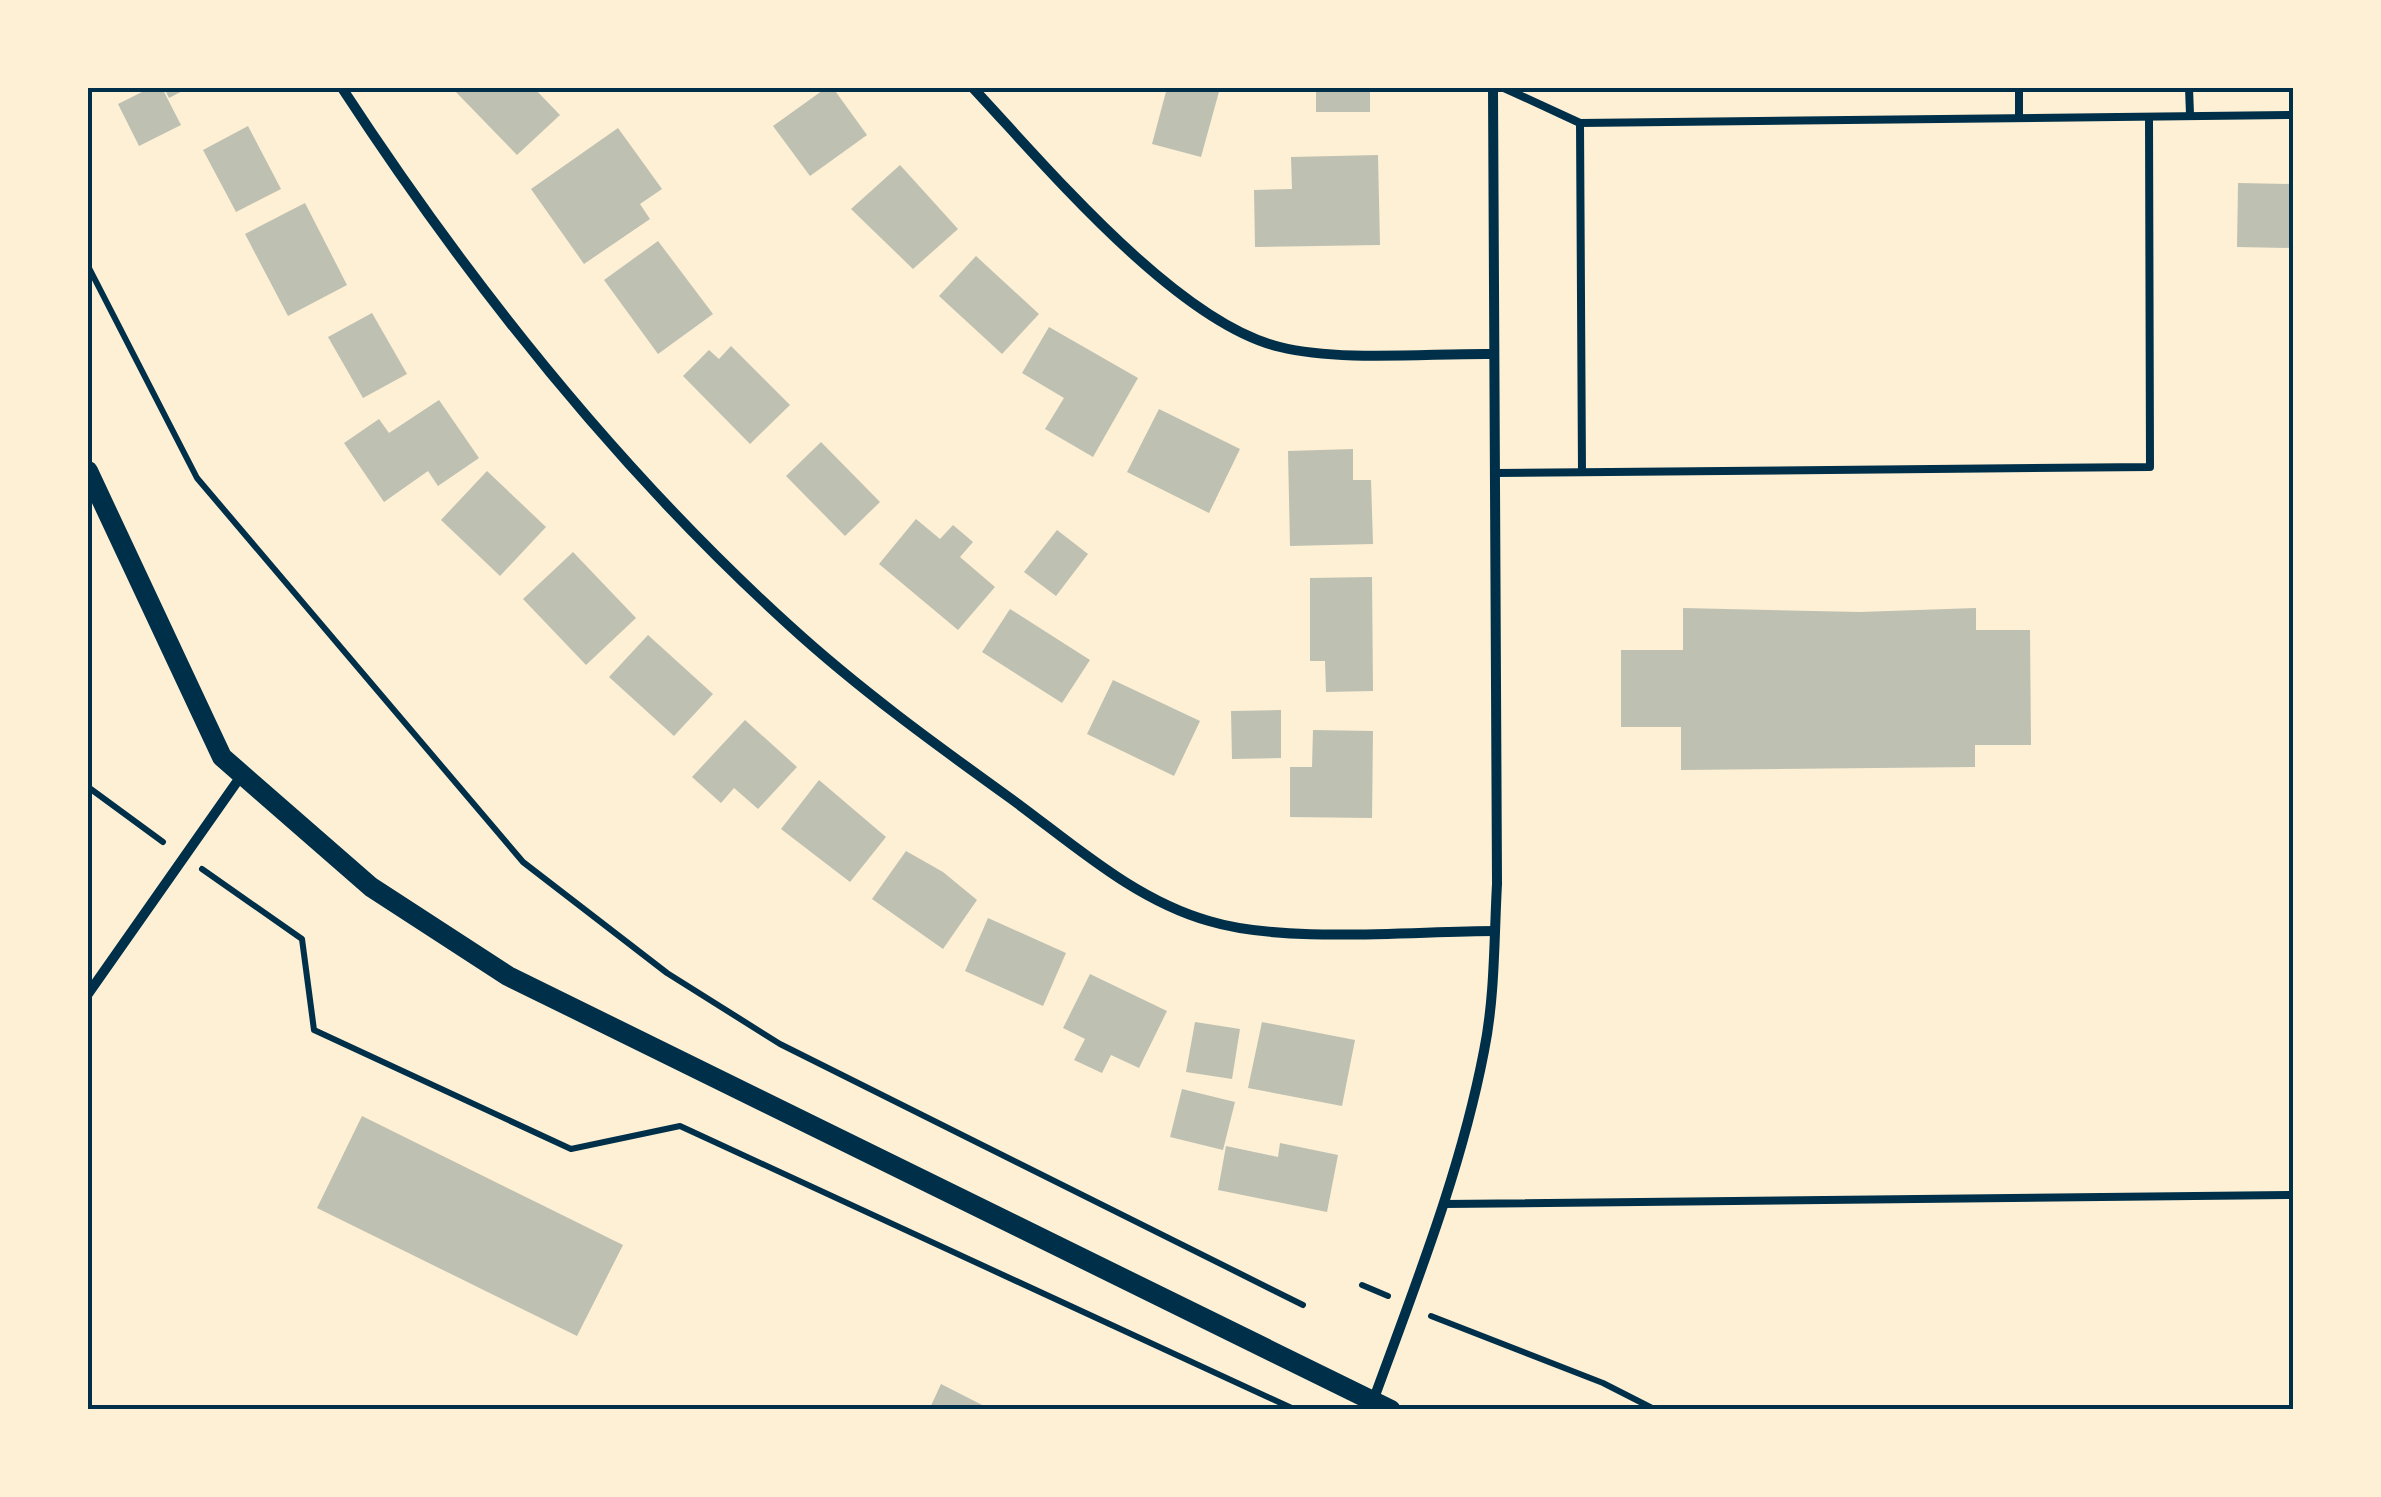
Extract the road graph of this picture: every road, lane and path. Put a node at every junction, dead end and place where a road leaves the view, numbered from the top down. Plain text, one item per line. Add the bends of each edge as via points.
1 (342, 88) edge
2 (973, 88) edge
3 (1493, 88) edge
4 (1504, 88) edge
5 (2019, 88) edge
6 (2189, 88) edge
7 (2190, 114) junction
8 (2149, 116) junction
9 (2294, 116) edge
10 (2019, 118) junction
11 (1580, 124) junction
12 (88, 266) edge
13 (1494, 354) junction
14 (88, 471) edge
15 (1582, 472) junction
16 (1495, 473) junction
17 (241, 776) junction
18 (88, 787) edge
19 (186, 859) junction
20 (1495, 931) junction
21 (88, 994) edge
22 (2294, 1195) edge
23 (1444, 1204) junction
24 (1303, 1305) dead end
25 (1452, 1325) dead end
26 (1379, 1407) edge
27 (1296, 1410) edge
28 (1656, 1410) edge

1 - 20 street via 511,330 594,425 790,626 927,738 1116,875 1207,921 1278,932
2 - 13 street via 1068,191 1196,308 1232,332 1284,349
3 - 13 street
4 - 11 lane
5 - 10 lane
6 - 7 lane
7 - 8 lane
7 - 9 lane
8 - 10 lane
8 - 15 lane via 2150,467
10 - 11 lane
11 - 15 lane
12 - 24 path via 196,478 523,862 667,973 780,1044
13 - 16 street
14 - 17 main road via 222,757
15 - 16 lane
16 - 20 street
17 - 19 street
17 - 26 main road via 371,886 508,976
18 - 19 path
19 - 21 street
19 - 27 path via 302,939 314,1030 571,1149 680,1126
20 - 23 street via 1485,1050
22 - 23 lane
23 - 26 street
25 - 28 path

